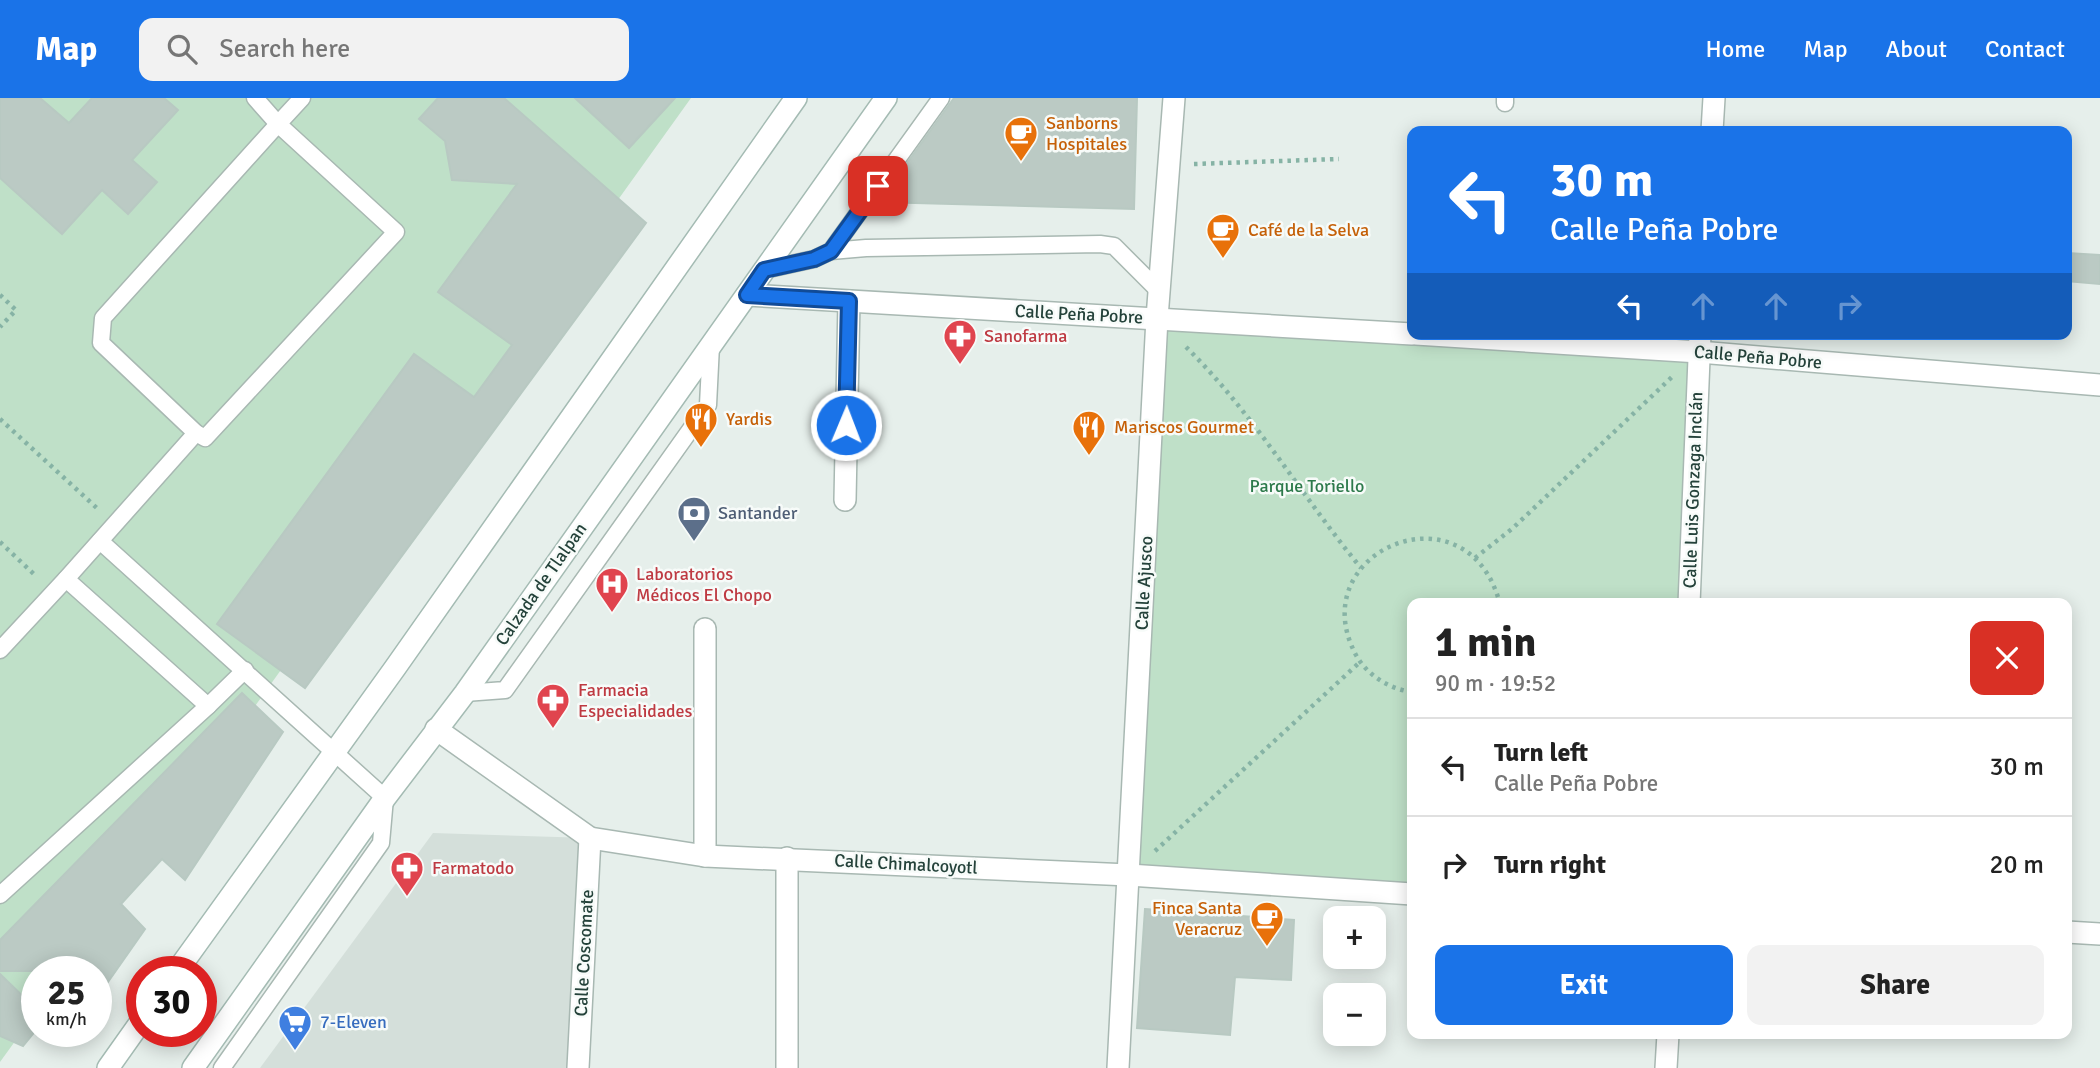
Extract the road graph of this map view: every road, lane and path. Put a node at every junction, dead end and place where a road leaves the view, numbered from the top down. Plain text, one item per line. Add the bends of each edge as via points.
1 (255, 98) edge
2 (302, 98) edge
3 (796, 98) edge
4 (886, 98) edge
5 (941, 98) edge
6 (1174, 98) edge
7 (1714, 98) edge
8 (278, 124) junction
9 (1712, 126) edge
10 (1339, 159) dead end
11 (1169, 165) junction
12 (831, 251) junction
13 (764, 270) junction
14 (1159, 291) junction
15 (0, 295) edge
16 (747, 295) junction
17 (849, 301) junction
18 (1157, 318) junction
19 (0, 327) edge
20 (1407, 334) edge
21 (1604, 340) edge
22 (1699, 343) edge
23 (711, 345) junction
24 (2100, 385) edge
25 (0, 419) edge
26 (196, 433) junction
27 (845, 500) dead end
28 (115, 525) junction
29 (100, 541) junction
30 (0, 542) edge
31 (1475, 558) junction
32 (1361, 568) junction
33 (66, 579) junction
34 (53, 592) junction
35 (1498, 598) edge
36 (1689, 598) edge
37 (705, 629) dead end
38 (0, 650) edge
39 (1360, 662) junction
40 (244, 670) junction
41 (1407, 692) edge
42 (465, 693) junction
43 (208, 706) junction
44 (436, 729) junction
45 (334, 753) junction
46 (385, 798) junction
47 (590, 838) junction
48 (705, 856) junction
49 (787, 858) junction
50 (1129, 875) junction
51 (1407, 894) edge
52 (0, 895) edge
53 (2072, 932) edge
54 (2100, 934) edge
55 (188, 956) edge
56 (1668, 1039) edge
57 (126, 1043) edge
58 (108, 1068) edge
59 (193, 1068) edge
60 (222, 1068) edge
61 (578, 1068) edge
62 (787, 1068) edge
63 (1118, 1068) edge
64 (1666, 1068) edge

1 - 8 lane
2 - 8 lane
3 - 45 street
4 - 13 street, Calzada de Tlalpan
5 - 12 lane
6 - 11 street, Calle Ajusco
7 - 9 street
8 - 26 lane via 103,318 101,343
8 - 26 lane via 396,232 205,438
10 - 11 path
11 - 14 street, Calle Ajusco
12 - 13 lane
12 - 14 lane via 1100,244 1114,246
13 - 16 street, Calzada de Tlalpan
14 - 18 street, Calle Ajusco
15 - 19 path via 16,310
16 - 17 street, Calle Peña Pobre
16 - 23 street, Calzada de Tlalpan
17 - 18 street, Calle Peña Pobre
17 - 27 street
18 - 20 street, Calle Peña Pobre
18 - 32 path via 1219,379
18 - 50 street, Calle Ajusco
21 - 22 street, Calle Peña Pobre
22 - 24 street, Calle Peña Pobre
22 - 31 path via 1513,528
22 - 36 street, Calle Luis Gonzaga Inclán
23 - 42 street, Calzada de Tlalpan
23 - 42 lane via 708,405 505,690
25 - 28 path
26 - 28 lane
28 - 29 lane
29 - 33 lane
29 - 40 lane
30 - 34 path
31 - 32 path via 1453,544 1428,538 1402,540 1379,550
31 - 35 path via 1491,578
32 - 39 path via 1349,590 1344,615 1348,640
33 - 34 lane
33 - 43 lane
34 - 38 lane
37 - 48 street
39 - 41 path via 1379,680
39 - 50 path
40 - 43 lane
40 - 45 lane
42 - 44 street, Calzada de Tlalpan
43 - 52 lane
44 - 46 street, Calzada de Tlalpan
44 - 47 street, Calle Chimalcoyotl
45 - 46 lane
45 - 55 street
46 - 59 street, Calzada de Tlalpan
46 - 60 lane via 382,844
47 - 48 street, Calle Chimalcoyotl
47 - 61 street, Calle Coscomate
48 - 49 street, Calle Chimalcoyotl
49 - 50 street, Calle Chimalcoyotl
49 - 62 street
50 - 51 street, Calle Chimalcoyotl
50 - 63 street, Calle Ajusco
53 - 54 street
56 - 64 street
57 - 58 street

